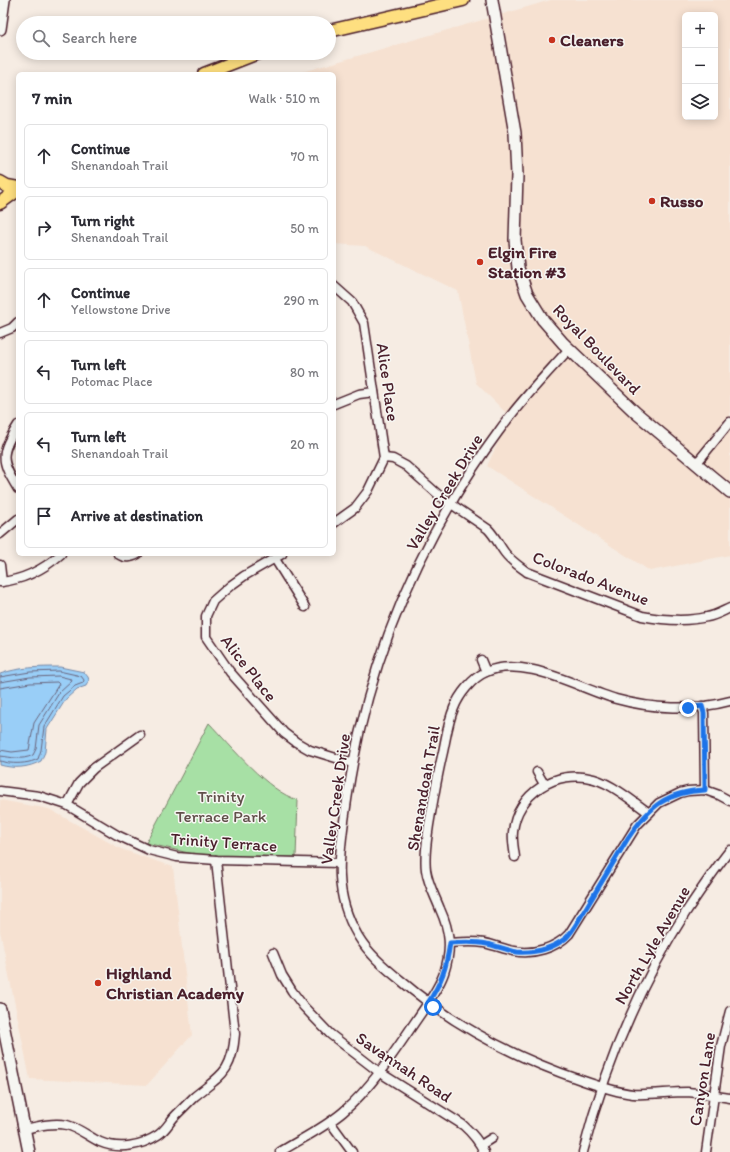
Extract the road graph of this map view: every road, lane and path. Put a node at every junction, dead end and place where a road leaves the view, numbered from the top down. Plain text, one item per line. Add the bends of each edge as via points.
1 (4, 0) edge
2 (463, 0) edge
3 (492, 0) edge
4 (0, 29) edge
5 (336, 29) edge
6 (240, 60) edge
7 (209, 72) edge
8 (0, 182) edge
9 (16, 188) edge
10 (16, 191) edge
11 (0, 203) edge
12 (336, 288) edge
13 (16, 324) edge
14 (0, 333) edge
15 (569, 349) junction
16 (374, 392) junction
17 (336, 403) edge
18 (730, 422) edge
19 (16, 428) edge
20 (384, 458) junction
21 (696, 464) junction
22 (16, 486) edge
23 (730, 492) edge
24 (452, 504) junction
25 (16, 521) edge
26 (336, 522) edge
27 (0, 534) edge
28 (58, 556) edge
29 (122, 556) edge
30 (132, 556) edge
31 (278, 556) edge
32 (275, 558) junction
33 (0, 565) edge
34 (1, 582) edge
35 (306, 607) dead end
36 (730, 608) edge
37 (481, 660) dead end
38 (486, 672) junction
39 (730, 701) edge
40 (702, 706) junction
41 (140, 735) dead end
42 (352, 763) junction
43 (537, 772) dead end
44 (544, 784) junction
45 (705, 790) junction
46 (0, 791) edge
47 (730, 801) edge
48 (67, 805) junction
49 (649, 813) junction
50 (730, 850) edge
51 (515, 857) dead end
52 (216, 860) junction
53 (339, 863) junction
54 (450, 943) junction
55 (273, 953) dead end
56 (428, 1003) junction
57 (0, 1009) edge
58 (730, 1011) edge
59 (379, 1072) junction
60 (603, 1087) junction
61 (714, 1096) junction
62 (730, 1098) edge
63 (330, 1122) junction
64 (25, 1129) junction
65 (492, 1138) dead end
66 (483, 1148) edge
67 (29, 1152) edge
68 (280, 1152) edge
69 (352, 1152) edge
70 (583, 1152) edge
71 (706, 1152) edge

1 - 4 street
2 - 5 main road
3 - 15 street, Royal Boulevard via 515,133 515,240 518,268 527,294 537,312
6 - 7 main road
8 - 9 main road
10 - 11 main road
12 - 16 street, Alice Place via 352,302 364,323
13 - 14 street
15 - 21 street, Royal Boulevard via 635,412
15 - 24 street, Valley Creek Drive via 500,429
16 - 17 street via 359,394
16 - 20 street, Alice Place
18 - 21 street
19 - 22 street via 1,451 1,462
20 - 24 street, Colorado Avenue via 393,459 406,466
20 - 26 street via 368,491 355,508
21 - 23 street, Royal Boulevard
24 - 36 street, Colorado Avenue via 488,529 515,564 528,572 636,614 660,620 684,620 708,617
24 - 42 street, Valley Creek Drive via 396,612 364,709
25 - 27 street
28 - 34 street via 33,573
29 - 30 street
31 - 32 street, Alice Place
32 - 35 street
32 - 42 street, Alice Place via 244,576 213,601 206,616 206,636 230,672 284,733 310,750
33 - 34 street
37 - 38 street
38 - 40 street, Shenandoah Trail via 502,668 529,668 618,699 667,707
38 - 54 street, Shenandoah Trail via 465,689 454,708 439,771 425,860 429,882 446,924
39 - 40 street, Shenandoah Trail
40 - 45 street
41 - 48 street via 94,768 79,783
42 - 53 street, Valley Creek Drive
43 - 44 street
44 - 49 street via 552,780 573,777 593,778
44 - 51 street via 520,809 513,833
45 - 47 street
45 - 49 street via 671,796
46 - 48 street, Trinity Terrace via 38,796
48 - 52 street, Trinity Terrace via 117,835 149,850 177,857
49 - 54 street via 637,825 577,923 565,938 546,949 531,952 516,952 470,941
50 - 60 street, North Lyle Avenue via 699,892 650,972 631,1010
52 - 53 street, Trinity Terrace
52 - 64 street via 234,1034 233,1054 223,1074 192,1100 164,1130 139,1144 106,1144 67,1125 41,1125
53 - 56 street, Valley Creek Drive via 342,897 358,937 378,962
54 - 56 street, Shenandoah Trail via 444,972
55 - 59 street, Savannah Road via 282,974 304,1007 330,1034
56 - 59 street, Shenandoah Trail
56 - 60 street, Valley Creek Drive via 482,1037 545,1067
57 - 64 street
58 - 61 street, Canyon Lane via 721,1046
59 - 63 street, Shenandoah Trail via 355,1100
59 - 66 street, Savannah Road via 455,1118 472,1132
60 - 61 street, Valley Creek Drive via 632,1094 688,1092
60 - 70 street, North Lyle Avenue via 593,1112
61 - 62 street, Valley Creek Drive
61 - 71 street, Canyon Lane
63 - 68 street, Shenandoah Trail
63 - 69 street
64 - 67 street
65 - 66 street, Savannah Road

